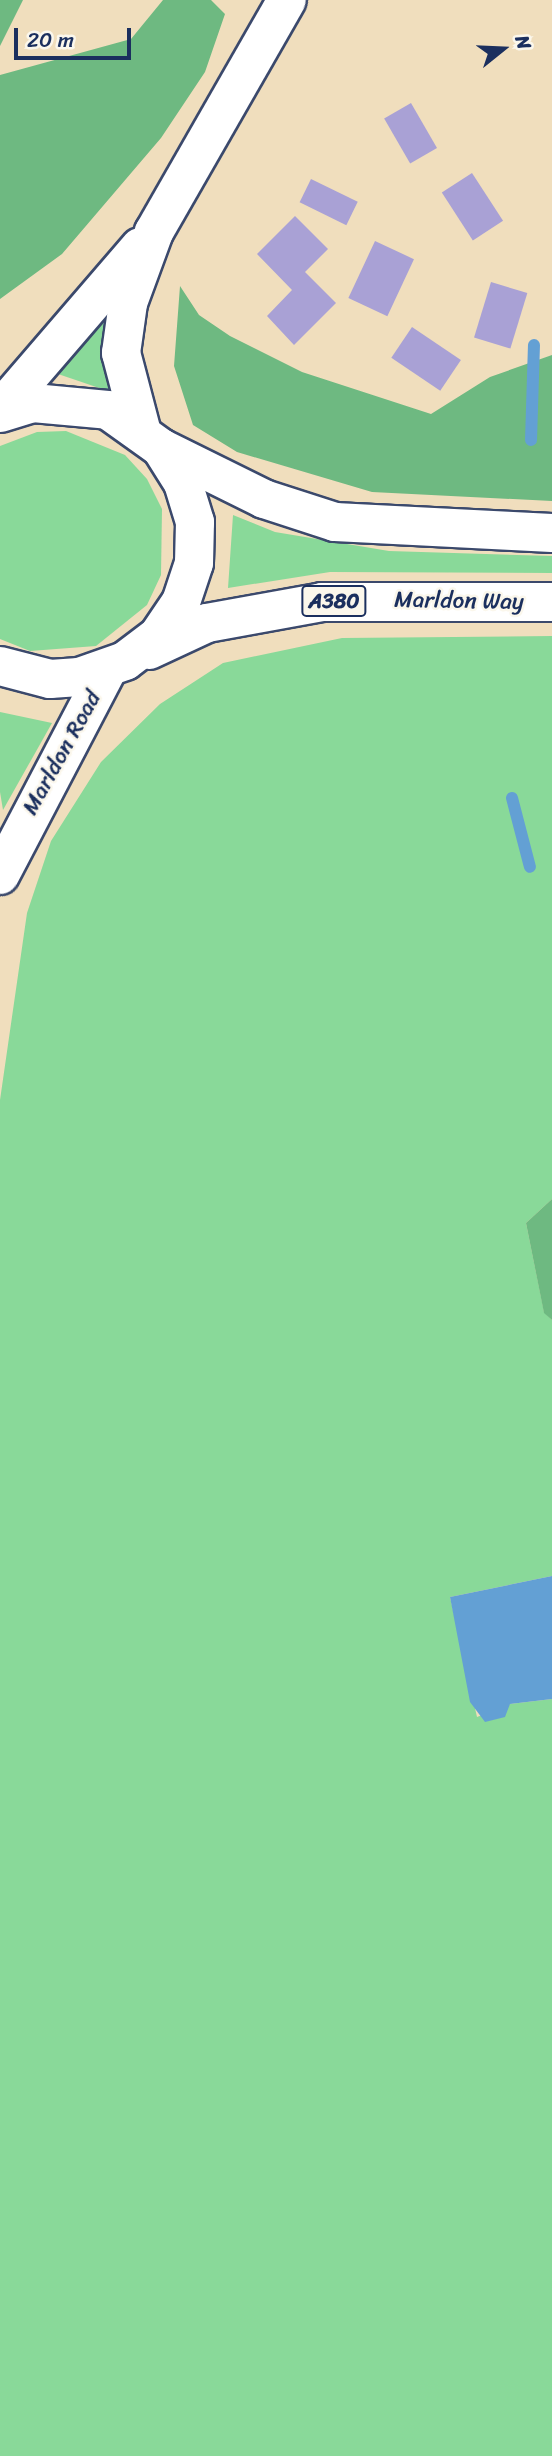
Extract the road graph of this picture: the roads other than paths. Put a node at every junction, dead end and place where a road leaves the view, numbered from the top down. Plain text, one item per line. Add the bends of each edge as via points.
1 (287, 0) edge
2 (154, 232) junction
3 (0, 412) edge
4 (151, 439) junction
5 (552, 533) edge
6 (552, 603) edge
7 (116, 665) junction
8 (0, 666) edge
9 (0, 874) edge

1 - 2 main road
2 - 3 main road
2 - 4 main road via 128,303 121,353
3 - 4 main road via 33,402 71,402 108,410
4 - 5 main road via 264,499 335,522
4 - 7 main road via 191,509 194,563 166,625
6 - 7 main road, Marldon Way / A380 via 373,598 261,609 207,624
7 - 8 main road, Marldon Way via 50,679
7 - 9 main road, Marldon Road

